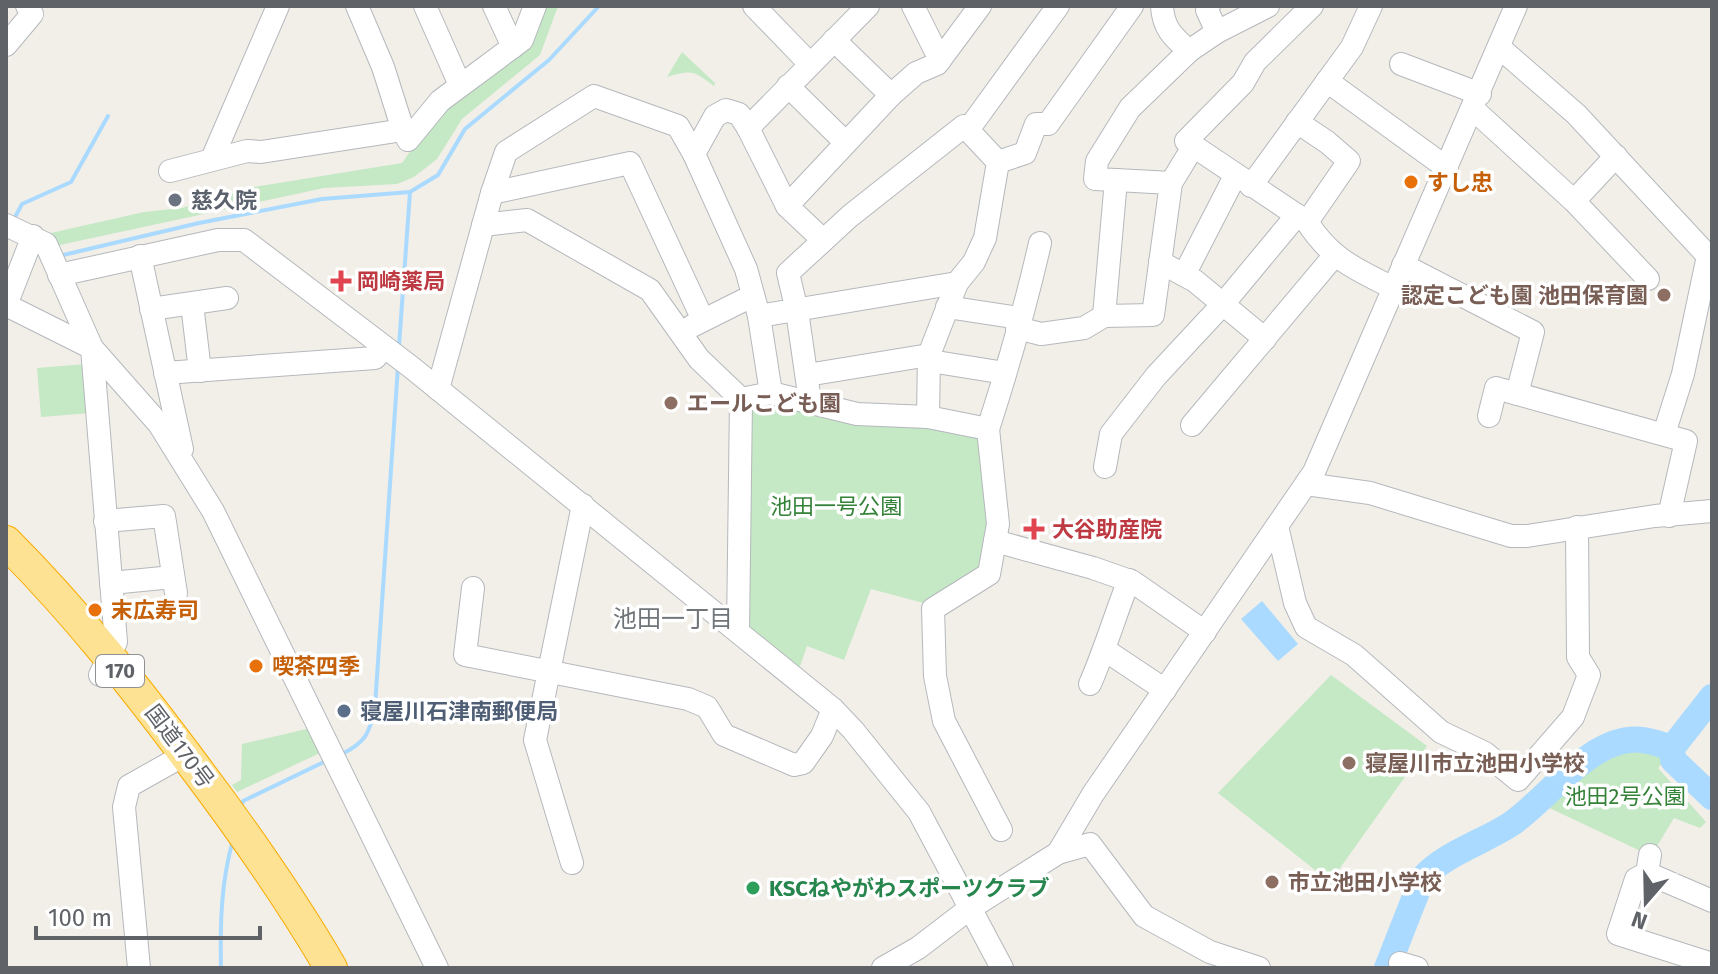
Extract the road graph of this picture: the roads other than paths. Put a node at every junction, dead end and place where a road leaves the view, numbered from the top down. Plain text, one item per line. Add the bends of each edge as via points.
1 (278, 6) edge
2 (357, 6) edge
3 (425, 6) edge
4 (494, 6) edge
5 (535, 6) edge
6 (754, 6) edge
7 (913, 6) edge
8 (980, 6) edge
9 (1058, 6) edge
10 (1132, 6) edge
11 (1162, 6) edge
12 (1209, 6) edge
13 (1268, 6) edge
14 (1312, 6) edge
15 (1371, 6) edge
16 (1516, 6) edge
17 (33, 8) edge
18 (862, 8) edge
19 (1217, 32) junction
20 (834, 40) junction
21 (6, 45) edge
22 (513, 47) junction
23 (1500, 48) junction
24 (1189, 51) junction
25 (940, 60) junction
26 (810, 64) junction
27 (1401, 64) dead end
28 (1327, 81) junction
29 (460, 85) junction
30 (788, 86) junction
31 (891, 95) junction
32 (1476, 101) junction
33 (1297, 122) junction
34 (964, 126) dead end
35 (748, 128) junction
36 (403, 130) junction
37 (845, 142) junction
38 (1193, 147) junction
39 (694, 154) junction
40 (1616, 156) junction
41 (212, 159) junction
42 (998, 162) junction
43 (1447, 168) junction
44 (170, 171) dead end
45 (1116, 180) junction
46 (1243, 181) junction
47 (1171, 183) junction
48 (492, 193) junction
49 (1574, 201) junction
50 (787, 206) junction
51 (1302, 219) junction
52 (6, 225) edge
53 (483, 225) junction
54 (823, 240) junction
55 (1040, 243) dead end
56 (42, 253) junction
57 (140, 256) junction
58 (1334, 256) junction
59 (1710, 257) edge
60 (1160, 262) junction
61 (1403, 265) junction
62 (1184, 275) junction
63 (1648, 279) dead end
64 (957, 283) junction
65 (1393, 288) junction
66 (227, 298) dead end
67 (7, 302) edge
68 (1224, 303) junction
69 (192, 304) junction
70 (755, 306) junction
71 (947, 307) junction
72 (151, 309) junction
73 (797, 311) junction
74 (1104, 316) junction
75 (703, 320) junction
76 (1018, 323) junction
77 (680, 332) junction
78 (1265, 339) junction
79 (92, 348) junction
80 (386, 350) junction
81 (929, 358) junction
82 (200, 371) junction
83 (165, 373) junction
84 (1005, 373) junction
85 (807, 375) junction
86 (438, 389) junction
87 (771, 393) junction
88 (1517, 394) junction
89 (741, 399) junction
90 (810, 401) junction
91 (1489, 416) dead end
92 (928, 417) junction
93 (1192, 425) dead end
94 (988, 429) junction
95 (1664, 434) junction
96 (184, 462) junction
97 (1105, 467) dead end
98 (1306, 484) junction
99 (583, 505) junction
100 (1712, 511) edge
101 (1669, 516) junction
102 (105, 521) junction
103 (1277, 526) junction
104 (1577, 527) junction
105 (995, 541) junction
106 (6, 542) edge
107 (6, 568) edge
108 (1129, 580) junction
109 (111, 583) junction
110 (473, 588) dead end
111 (738, 631) junction
112 (1205, 632) junction
113 (1105, 650) junction
114 (105, 666) junction
115 (550, 672) junction
116 (1090, 684) dead end
117 (1165, 690) junction
118 (833, 709) junction
119 (177, 759) junction
120 (1001, 830) dead end
121 (233, 834) junction
122 (1058, 853) junction
123 (572, 863) dead end
124 (1712, 901) edge
125 (969, 909) junction
126 (1712, 964) edge
127 (1253, 966) edge
128 (139, 968) edge
129 (309, 968) edge
130 (331, 968) edge
131 (437, 968) edge
132 (883, 968) edge
133 (1002, 968) edge

1 - 41 street
2 - 36 street
3 - 29 street
4 - 22 street
5 - 22 street via 522,40
6 - 26 street
7 - 25 street
8 - 25 street
9 - 42 street via 968,130
10 - 42 street via 1048,124 1036,124 1025,153
11 - 24 street via 1170,34
12 - 19 street
13 - 19 street
14 - 38 street via 1186,141
15 - 28 street via 1352,47
16 - 23 street
17 - 21 street
18 - 20 street
19 - 24 street
20 - 26 street
20 - 31 street
22 - 29 street
23 - 32 street
23 - 40 street
24 - 45 street via 1130,108 1097,161 1095,179
25 - 31 street
26 - 30 street
27 - 32 street
28 - 33 street
28 - 43 street
29 - 36 street via 408,140
30 - 35 street
30 - 37 street
31 - 37 street
32 - 43 street
32 - 49 street
33 - 46 street
33 - 51 street via 1349,161
34 - 54 street
35 - 39 street via 739,114 726,110 715,116
35 - 50 street
36 - 41 street
37 - 50 street
38 - 46 street
38 - 47 street
39 - 48 street via 678,126 594,96 506,152
39 - 70 street via 736,246
40 - 49 street
40 - 59 street
41 - 44 street
42 - 64 street via 985,238
43 - 61 street
45 - 47 street
45 - 74 street
46 - 51 street
46 - 62 street
47 - 60 street
48 - 53 street
48 - 75 street via 630,163
49 - 63 street
50 - 54 street
51 - 58 street
51 - 68 street
52 - 56 street
53 - 77 street via 527,220 650,290
53 - 86 street
54 - 73 street via 788,273
55 - 76 street
56 - 57 street
56 - 67 street
56 - 79 street
57 - 72 street
57 - 80 street via 244,240
58 - 65 street
58 - 78 street
59 - 95 street
60 - 62 street
60 - 74 street via 1153,315
61 - 65 street
61 - 88 street via 1533,332
62 - 68 street
64 - 71 street
64 - 73 street
65 - 98 street
66 - 69 street
67 - 79 street
68 - 78 street
68 - 97 street via 1111,434
69 - 72 street
69 - 82 street
70 - 73 street
70 - 75 street
70 - 87 street
71 - 76 street
71 - 81 street
72 - 83 street
73 - 85 street
74 - 76 street via 1084,328 1041,334
75 - 77 street
76 - 84 street
77 - 89 street via 699,359
78 - 93 street
79 - 96 street via 159,424
79 - 102 street
80 - 82 street via 375,358
80 - 86 street
81 - 84 street
81 - 85 street
81 - 92 street
82 - 83 street
83 - 96 street
84 - 94 street
85 - 90 street
86 - 99 street
87 - 89 street
87 - 90 street
88 - 91 street via 1496,388
88 - 95 street
89 - 111 street
90 - 92 street via 857,414
92 - 94 street
94 - 105 street via 998,524
95 - 101 street via 1686,441
96 - 131 street via 213,511
98 - 103 street
98 - 104 street via 1370,493 1511,536
99 - 111 street
99 - 115 street
100 - 101 street
101 - 104 street
102 - 109 street
102 - 109 street via 164,516 174,585
103 - 104 street via 1306,627 1354,655 1441,732 1485,753 1518,780 1573,717 1589,675 1578,657
103 - 112 street
105 - 108 street
105 - 120 street via 989,574 933,609 935,676 944,721
106 - 114 highway, 国道170号 / 170 via 48,585
107 - 114 highway, 国道170号 / 170
108 - 112 street
108 - 113 street
109 - 114 street via 116,642
110 - 115 street via 465,655
111 - 118 street
112 - 117 street
113 - 116 street
113 - 117 street
114 - 119 highway, 国道170号 / 170 via 139,719
115 - 118 street via 688,699 707,707 724,735 794,765 803,763 822,736
115 - 123 street via 535,740
117 - 122 street
118 - 125 street via 919,812
119 - 121 highway, 国道170号 / 170
119 - 128 street via 129,786 124,807
121 - 129 highway, 国道170号 / 170
121 - 130 highway, 国道170号 / 170
122 - 125 street
122 - 127 street via 1090,844 1144,916 1210,952
124 - 126 street via 1648,864 1636,879 1618,934
125 - 132 street
125 - 133 street

